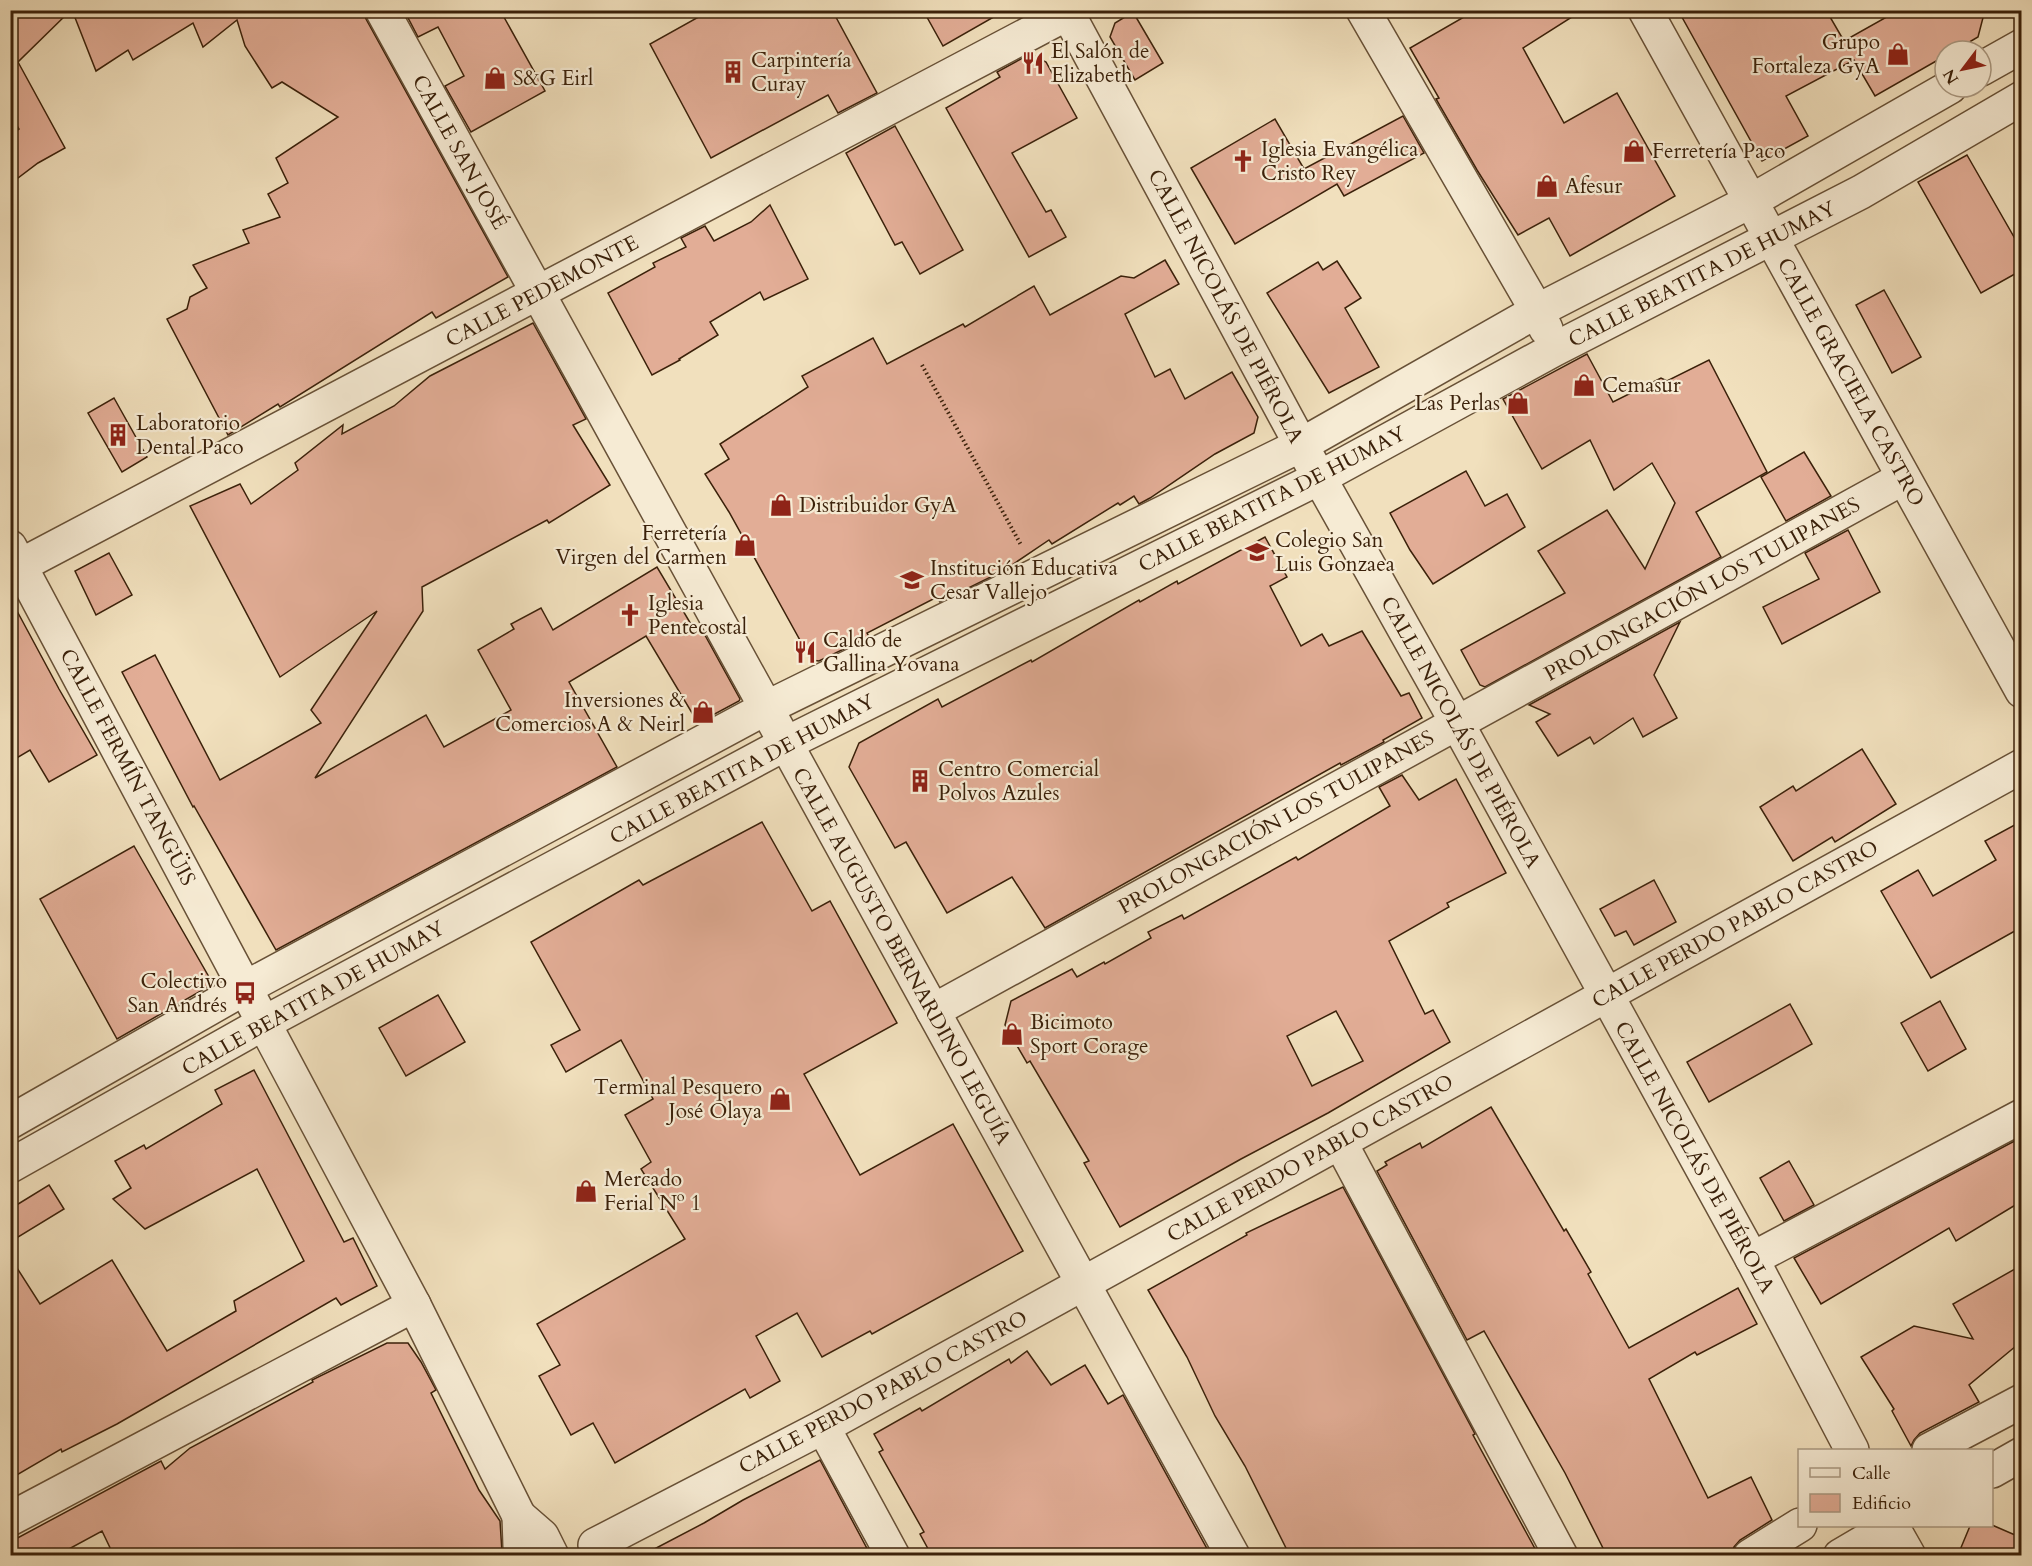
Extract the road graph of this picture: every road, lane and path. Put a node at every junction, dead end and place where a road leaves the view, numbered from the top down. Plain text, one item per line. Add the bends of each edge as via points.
1 (382, 10) edge
2 (1363, 10) edge
3 (1645, 10) edge
4 (1069, 12) edge
5 (2022, 46) edge
6 (1993, 62) edge
7 (1933, 97) edge
8 (2022, 98) edge
9 (1841, 149) junction
10 (1861, 192) junction
11 (1751, 201) junction
12 (1772, 238) junction
13 (537, 293) junction
14 (1537, 310) junction
15 (1556, 349) junction
16 (922, 364) dead end
17 (1301, 445) junction
18 (1319, 478) junction
19 (1903, 478) junction
20 (14, 561) edge
21 (1037, 574) junction
22 (2022, 691) edge
23 (766, 708) junction
24 (1457, 723) junction
25 (785, 744) junction
26 (2022, 766) edge
27 (244, 988) junction
28 (1606, 995) junction
29 (933, 1011) junction
30 (264, 1023) junction
31 (2022, 1116) edge
32 (10, 1122) edge
33 (1340, 1142) junction
34 (10, 1167) edge
35 (1752, 1259) junction
36 (1083, 1283) junction
37 (414, 1305) junction
38 (2022, 1401) edge
39 (823, 1427) junction
40 (1851, 1449) edge
41 (1931, 1449) edge
42 (2022, 1454) edge
43 (1993, 1470) edge
44 (10, 1518) edge
45 (1798, 1526) edge
46 (1890, 1527) edge
47 (1893, 1527) edge
48 (592, 1550) edge
49 (542, 1554) edge
50 (893, 1556) edge
51 (1233, 1556) edge
52 (1561, 1556) edge
53 (1750, 1556) edge
54 (1840, 1556) edge
55 (1909, 1556) edge

1 - 13 street, CALLE SAN JOSÉ
2 - 14 street
3 - 11 street, CALLE GRACIELA CASTRO
4 - 13 street, CALLE PEDEMONTE
4 - 17 street, CALLE NICOLÁS DE PIÉROLA
5 - 6 street
7 - 9 street, CALLE BEATITA DE HUMAY
8 - 10 street, CALLE BEATITA DE HUMAY
9 - 10 street
9 - 11 street, CALLE BEATITA DE HUMAY
10 - 12 street, CALLE BEATITA DE HUMAY
11 - 12 street, CALLE GRACIELA CASTRO
11 - 14 street, CALLE BEATITA DE HUMAY
12 - 15 street, CALLE BEATITA DE HUMAY
12 - 19 street, CALLE GRACIELA CASTRO
13 - 20 street, CALLE PEDEMONTE
13 - 23 street, CALLE AUGUSTO BERNARDINO LEGUÍA
14 - 15 street
14 - 17 street, CALLE BEATITA DE HUMAY
15 - 18 street, CALLE BEATITA DE HUMAY
16 - 21 path
17 - 18 street, CALLE NICOLÁS DE PIÉROLA
17 - 21 street, CALLE BEATITA DE HUMAY
18 - 24 street, CALLE NICOLÁS DE PIÉROLA
18 - 25 street, CALLE BEATITA DE HUMAY
19 - 22 street, CALLE GRACIELA CASTRO
19 - 24 street, PROLONGACIÓN LOS TULIPANES
20 - 27 street, CALLE FERMÍN TANGÜIS
21 - 23 street, CALLE BEATITA DE HUMAY
23 - 25 street, CALLE AUGUSTO BERNARDINO LEGUÍA
23 - 27 street, CALLE BEATITA DE HUMAY
24 - 28 street, CALLE NICOLÁS DE PIÉROLA
24 - 29 street, PROLONGACIÓN LOS TULIPANES
25 - 29 street, CALLE AUGUSTO BERNARDINO LEGUÍA
25 - 30 street, CALLE BEATITA DE HUMAY
26 - 28 street, CALLE PERDO PABLO CASTRO
27 - 30 street, CALLE FERMÍN TANGÜIS
27 - 32 street, CALLE BEATITA DE HUMAY
28 - 33 street, CALLE PERDO PABLO CASTRO
28 - 35 street, CALLE NICOLÁS DE PIÉROLA
29 - 36 street, CALLE AUGUSTO BERNARDINO LEGUÍA
30 - 34 street, CALLE BEATITA DE HUMAY
30 - 37 street, CALLE FERMÍN TANGÜIS
31 - 35 street
33 - 36 street, CALLE PERDO PABLO CASTRO
33 - 52 street
35 - 40 street, CALLE NICOLÁS DE PIÉROLA
36 - 39 street, CALLE PERDO PABLO CASTRO
36 - 51 street, CALLE AUGUSTO BERNARDINO LEGUÍA
37 - 44 street
37 - 49 street, CALLE FERMÍN TANGÜIS via 519,1516 542,1536
38 - 41 street
39 - 48 street, CALLE PERDO PABLO CASTRO
39 - 50 street
42 - 43 street
45 - 53 street
46 - 54 street
47 - 55 street
48 - 49 street via 559,1546

